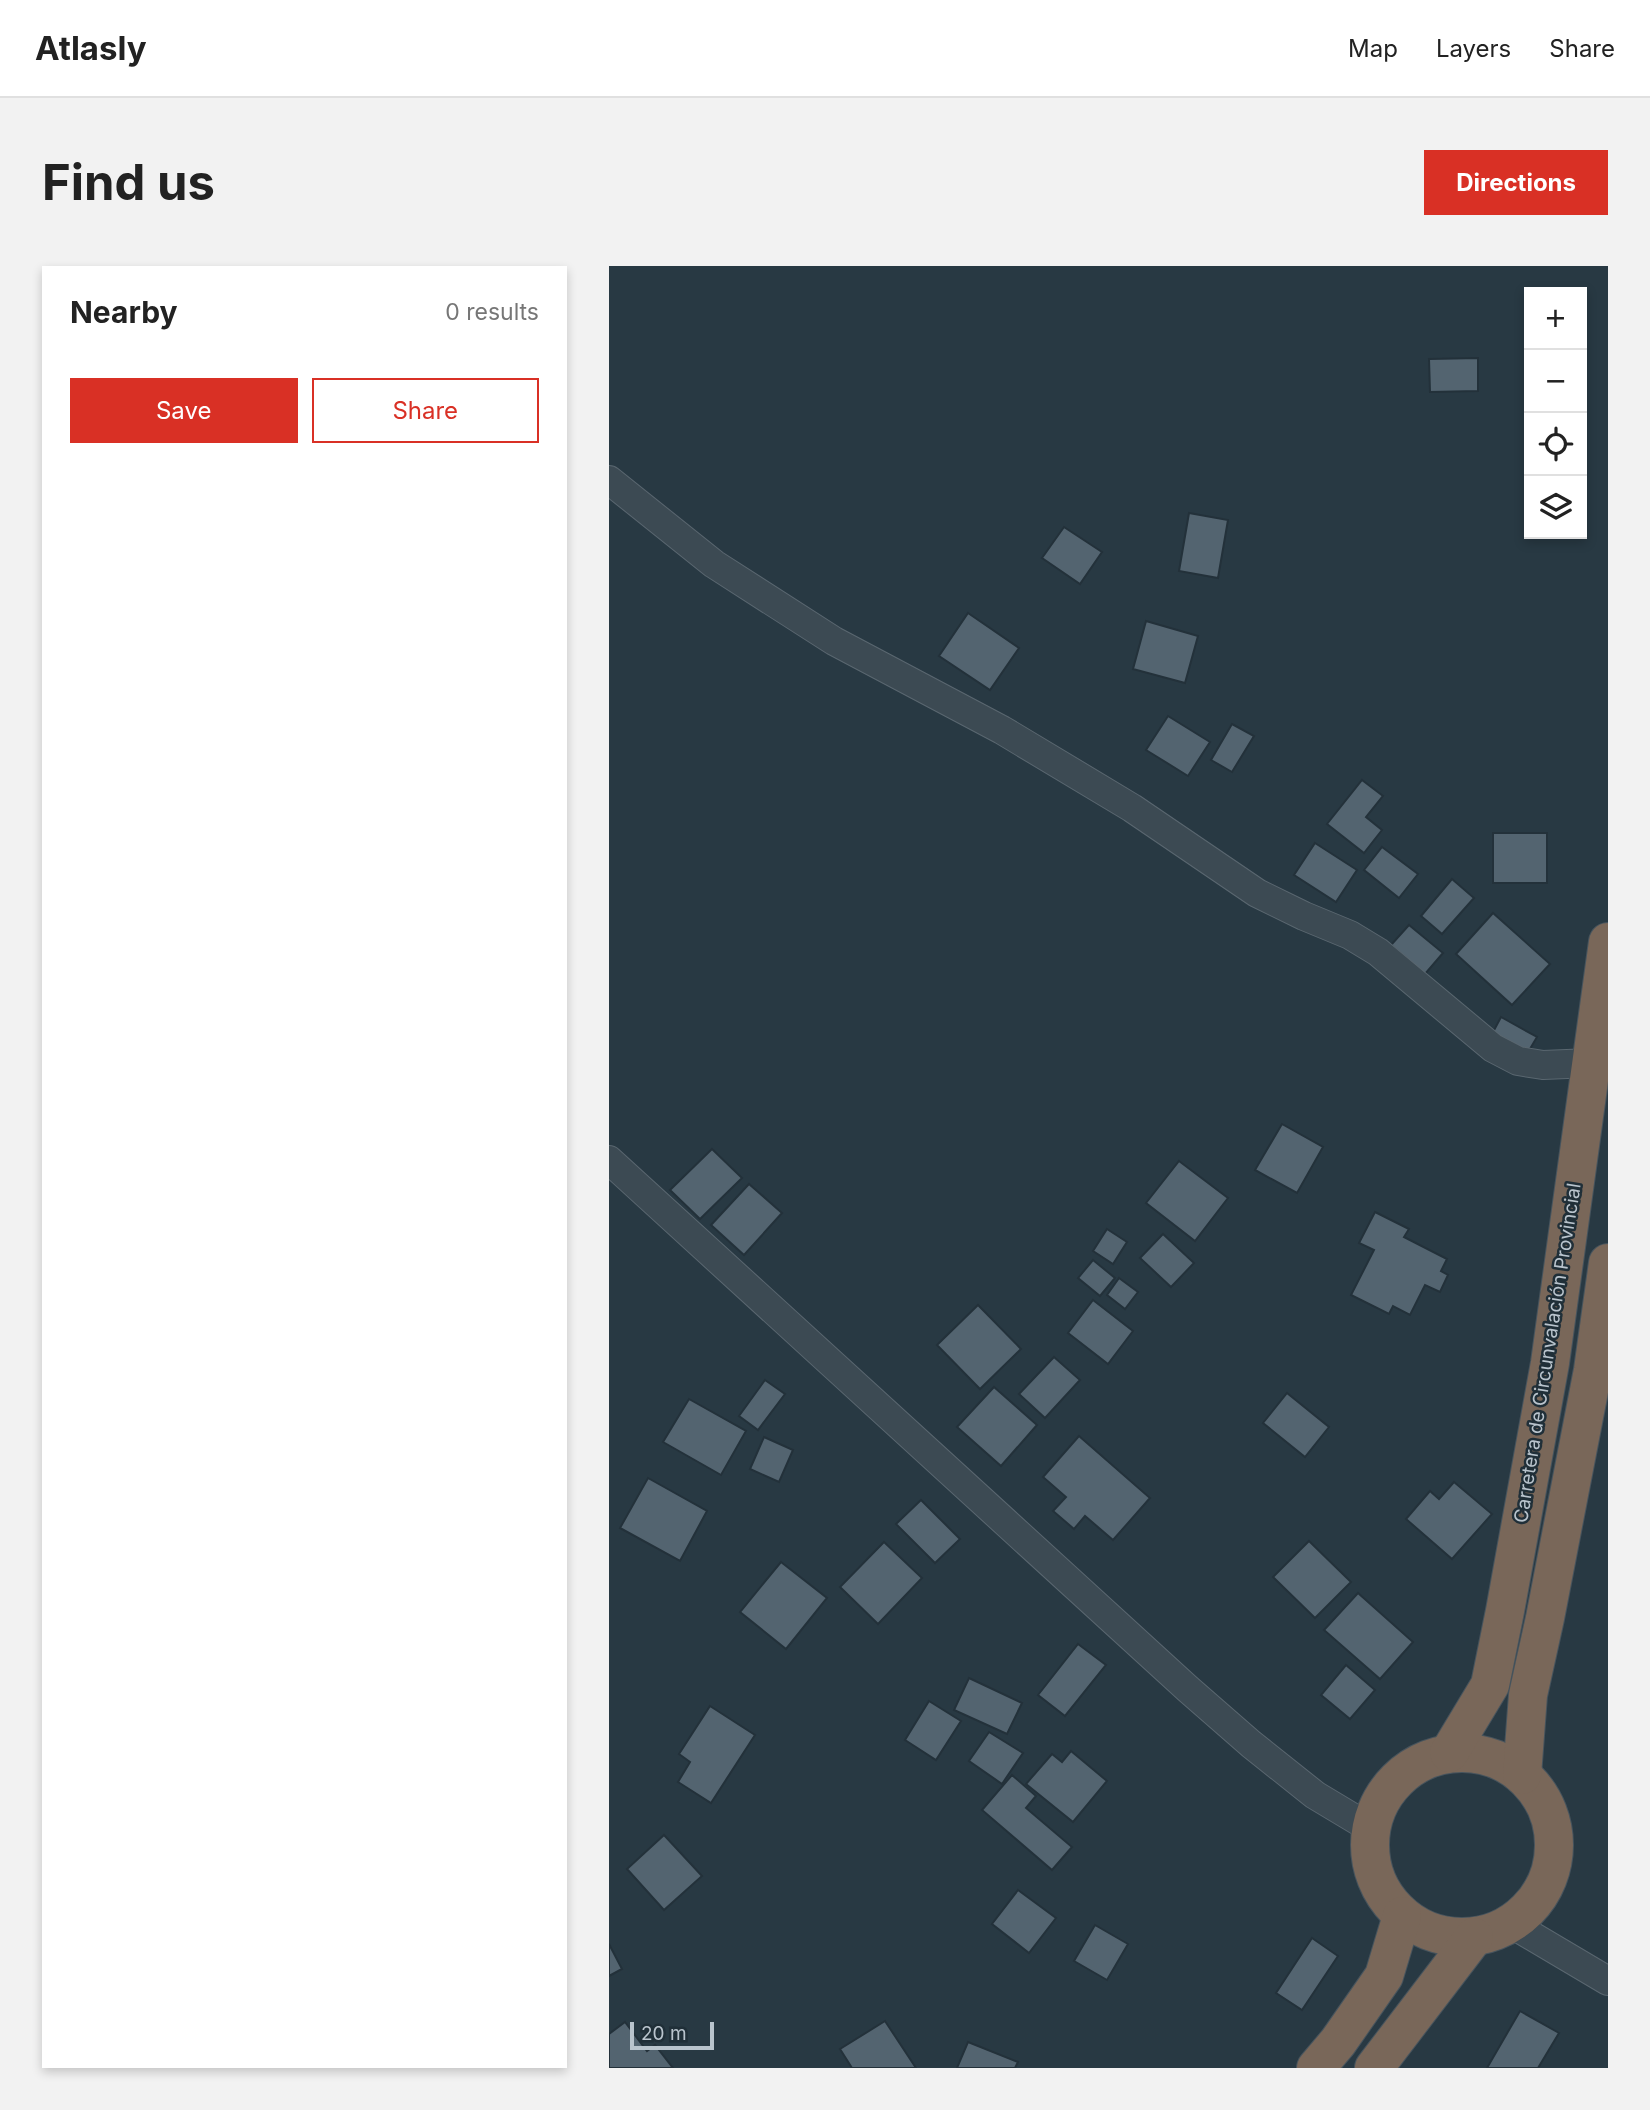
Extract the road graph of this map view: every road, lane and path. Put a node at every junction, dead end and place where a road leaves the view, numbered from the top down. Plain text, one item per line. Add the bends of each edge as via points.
1 (609, 480) edge
2 (1608, 942) edge
3 (1591, 1063) junction
4 (609, 1160) edge
5 (1608, 1264) edge
6 (1449, 1754) junction
7 (1522, 1775) junction
8 (1370, 1828) junction
9 (1402, 1916) junction
10 (1510, 1923) junction
11 (1474, 1937) junction
12 (1608, 1982) edge
13 (1316, 2068) edge
14 (1374, 2068) edge

1 - 3 street via 714,564 834,641 1002,730 1132,808 1257,893 1350,935 1493,1048 1518,1061 1543,1065
2 - 3 highway, Carretera de Circunvalación Provincial
3 - 6 highway, Carretera de Circunvalación Provincial via 1550,1363 1490,1685
4 - 8 street via 1188,1689 1315,1795
5 - 7 highway via 1593,1370 1528,1695
6 - 7 highway via 1488,1757
6 - 8 highway via 1430,1758 1397,1778 1380,1801
7 - 10 highway via 1545,1805 1552,1823 1553,1861 1538,1897
8 - 9 highway via 1371,1867 1383,1894
9 - 11 highway via 1435,1934
9 - 13 highway via 1384,1976
10 - 11 highway
10 - 12 street
11 - 14 highway

